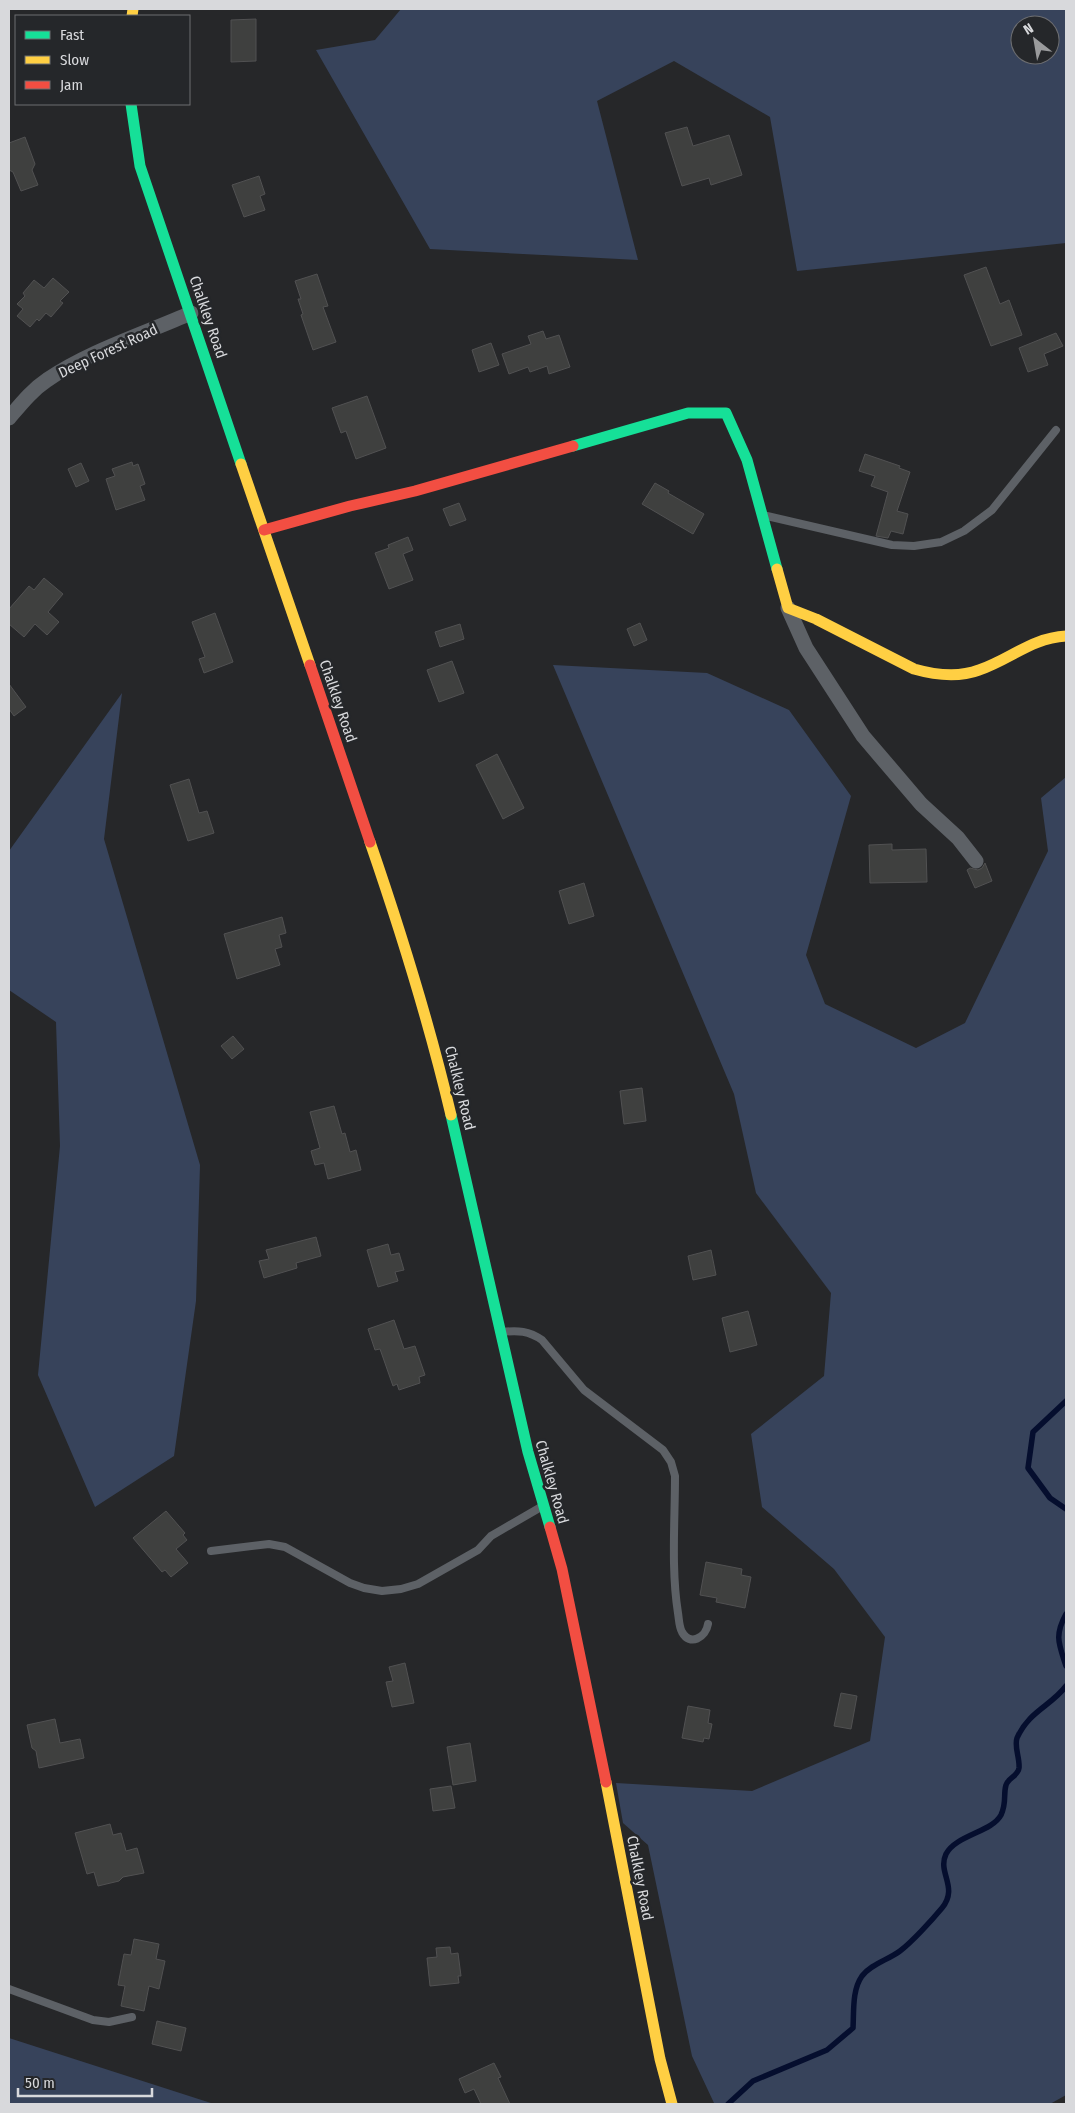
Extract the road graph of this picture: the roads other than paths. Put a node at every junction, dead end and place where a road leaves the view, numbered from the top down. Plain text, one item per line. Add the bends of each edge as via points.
1 (131, 105) edge
2 (191, 313) junction
3 (9, 418) edge
4 (1056, 430) dead end
5 (762, 515) junction
6 (264, 530) junction
7 (788, 608) junction
8 (1066, 636) edge
9 (976, 861) dead end
10 (502, 1332) junction
11 (542, 1506) junction
12 (211, 1551) dead end
13 (708, 1624) dead end
14 (9, 1989) edge
15 (132, 2017) dead end
16 (672, 2104) edge

1 - 2 street, Chalkley Road via 140,166
2 - 3 street, Deep Forest Road via 76,363 47,380
2 - 6 street, Chalkley Road
4 - 5 lane via 992,510 964,531 941,542 892,545
5 - 6 street via 750,466 737,433 726,413 708,412 688,413 415,491
5 - 7 street
6 - 10 street, Chalkley Road via 415,980 449,1103
7 - 8 street via 930,674 951,675 987,668 1034,641
7 - 9 street via 806,648 863,736 921,804 958,838
10 - 11 street, Chalkley Road
10 - 13 lane via 522,1331 542,1340 584,1390 663,1450 675,1476 676,1601 681,1632 687,1638 702,1637
11 - 12 lane via 492,1536 478,1550 418,1584 401,1589 382,1591 350,1583 285,1547 269,1544
11 - 16 street, Chalkley Road via 568,1594 660,2059
14 - 15 lane via 93,2020 110,2022

